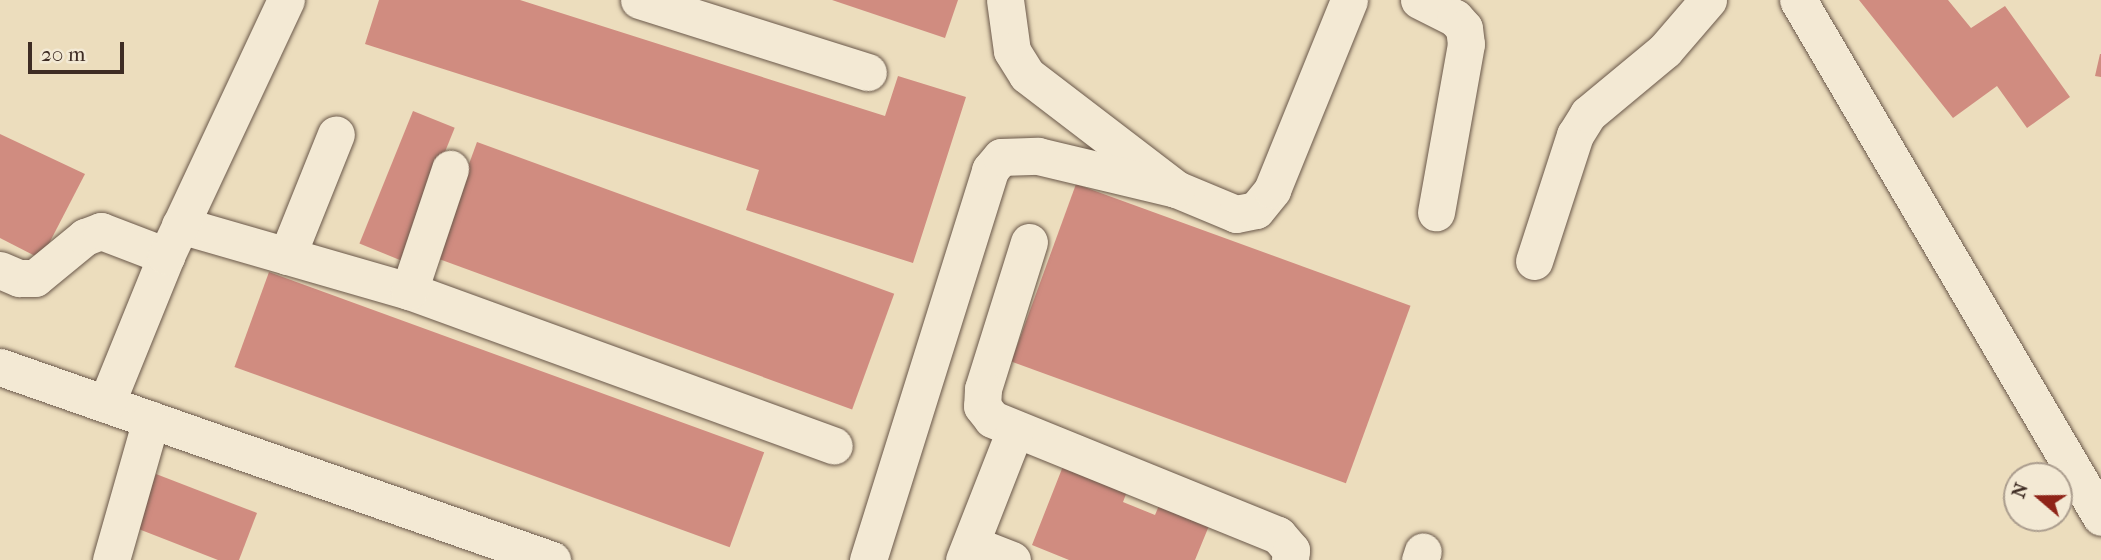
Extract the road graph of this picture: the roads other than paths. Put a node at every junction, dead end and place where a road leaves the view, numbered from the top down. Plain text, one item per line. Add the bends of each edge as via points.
1 (286, 0) edge
2 (639, 0) edge
3 (1005, 0) edge
4 (1349, 0) edge
5 (1419, 0) edge
6 (1708, 0) edge
7 (1798, 0) edge
8 (868, 72) dead end
9 (336, 134) dead end
10 (450, 169) dead end
11 (1176, 189) junction
12 (1436, 212) dead end
13 (173, 241) junction
14 (1029, 243) dead end
15 (287, 256) junction
16 (1534, 261) dead end
17 (0, 270) edge
18 (408, 291) junction
19 (0, 367) edge
20 (106, 404) junction
21 (151, 420) junction
22 (1015, 430) junction
23 (834, 446) dead end
24 (2101, 517) edge
25 (968, 552) edge
26 (111, 560) edge
27 (552, 560) edge
28 (869, 560) edge
29 (1013, 560) edge
30 (1290, 560) edge

1 - 13 street
2 - 8 street
3 - 11 street via 1012,51 1027,75
4 - 11 street via 1272,190 1256,210 1236,214
5 - 12 street via 1455,18 1464,28 1466,44
6 - 16 street via 1665,50 1588,114 1575,135
7 - 24 street
9 - 15 street
10 - 18 street
11 - 28 street via 1016,153 1001,157 990,170
13 - 15 street
13 - 17 street via 101,231 85,237 35,278 19,278
13 - 20 street
14 - 22 street via 983,389 982,406 992,419
15 - 18 street
18 - 23 street
19 - 20 street
20 - 21 street
21 - 26 street
21 - 27 street
22 - 25 street
22 - 30 street via 1278,534 1291,550
25 - 29 street

